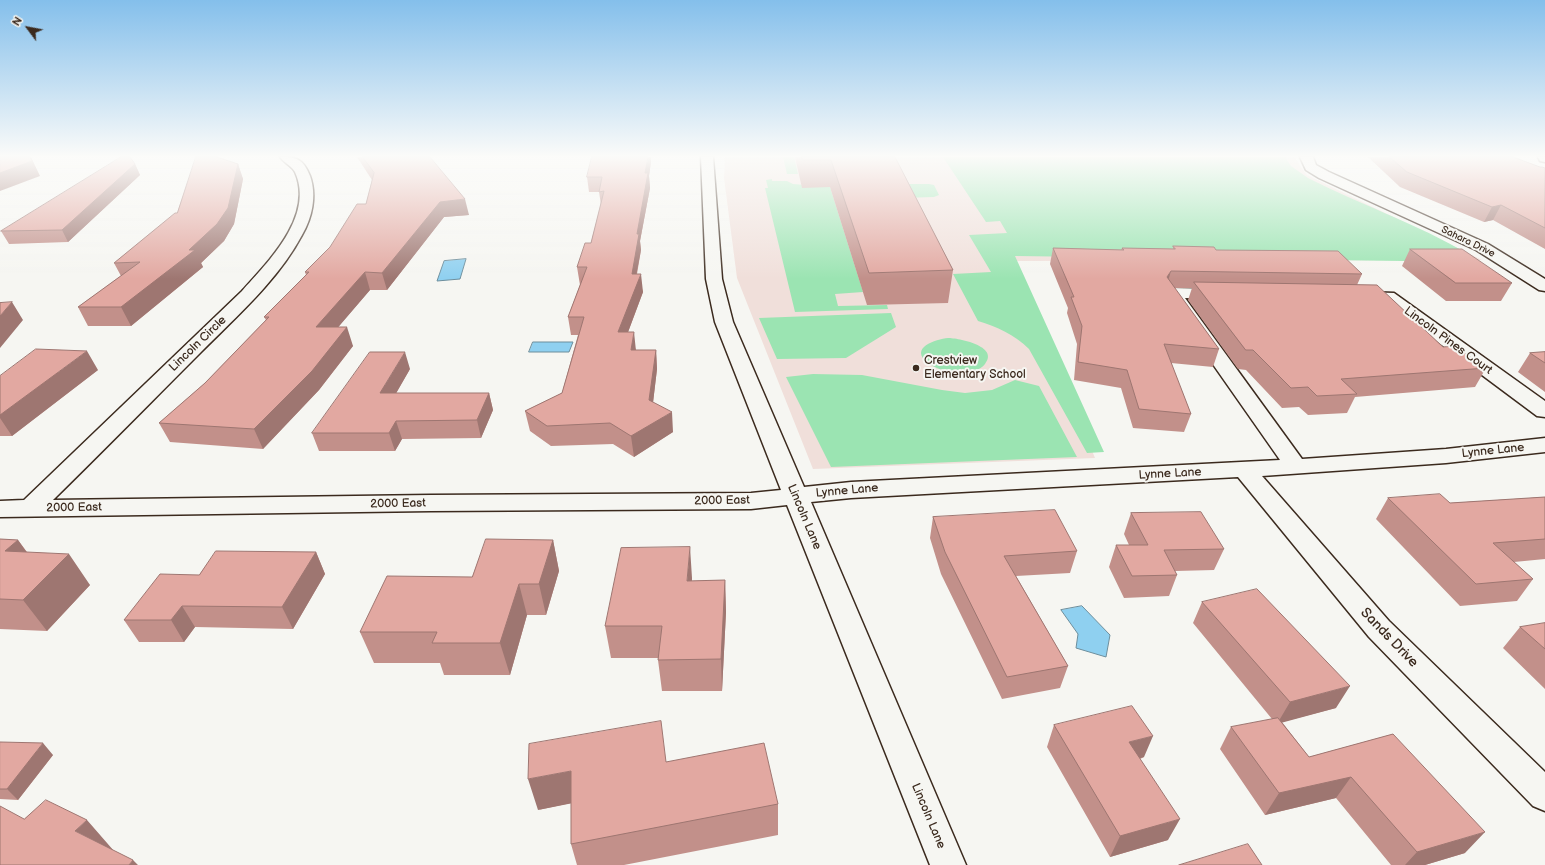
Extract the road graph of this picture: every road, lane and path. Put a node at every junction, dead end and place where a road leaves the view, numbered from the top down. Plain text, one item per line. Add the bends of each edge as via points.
1 (307, 197) edge
2 (709, 197) edge
3 (1373, 197) edge
4 (1545, 286) edge
5 (1241, 294) edge
6 (1348, 296) edge
7 (1545, 411) edge
8 (1545, 445) edge
9 (1296, 468) junction
10 (1245, 471) junction
11 (795, 496) junction
12 (0, 509) edge
13 (30, 509) junction
14 (1545, 795) edge
15 (948, 865) edge

1 - 13 street, Lincoln Circle via 300,228 248,296
2 - 11 street, Lincoln Lane via 716,294 729,336
3 - 4 street, Sahara Drive via 1482,247
5 - 9 street via 1172,293
6 - 7 street, Lincoln Pines Court via 1388,297
8 - 9 street, Lynne Lane
9 - 10 street, Lynne Lane
10 - 11 street, Lynne Lane via 851,490
10 - 14 street, Sands Drive via 1379,630
11 - 13 street, 2000 East via 751,501
11 - 15 street, Lincoln Lane
12 - 13 street, 2000 East

